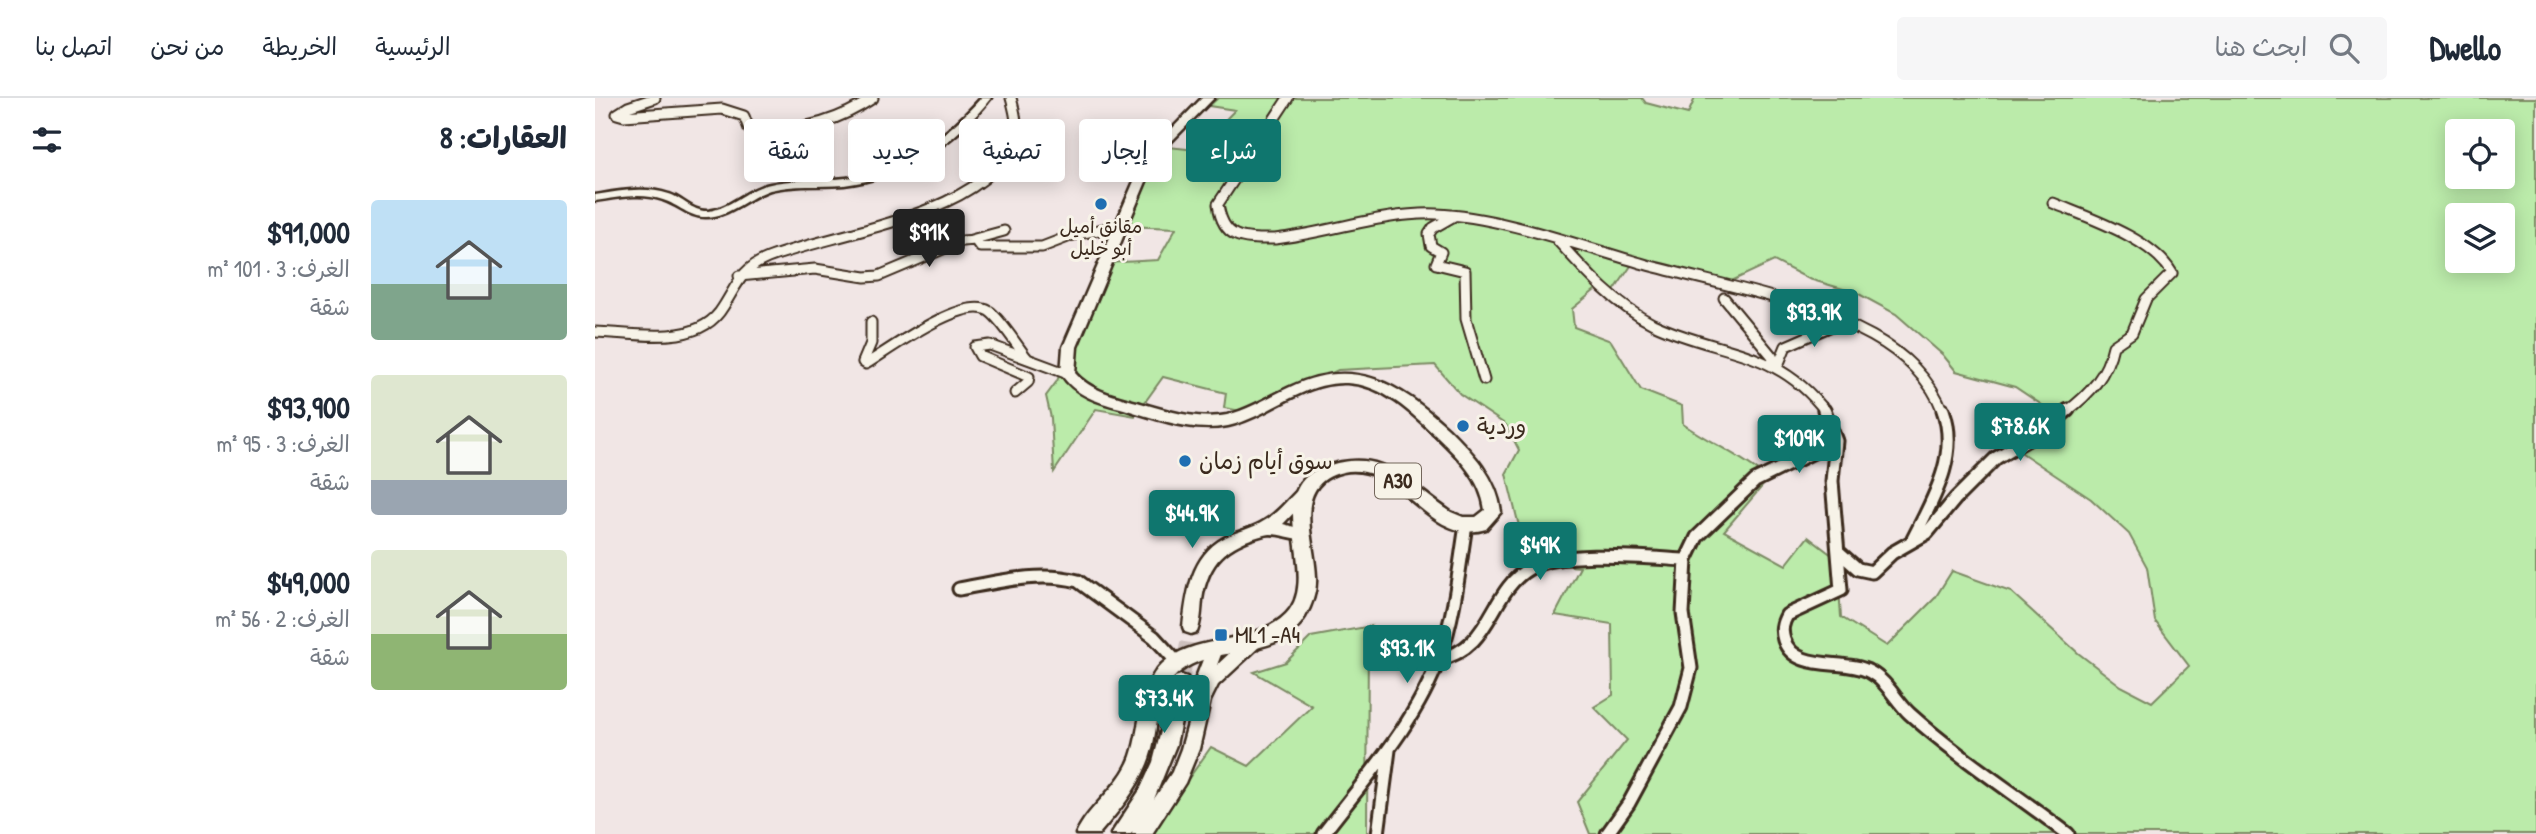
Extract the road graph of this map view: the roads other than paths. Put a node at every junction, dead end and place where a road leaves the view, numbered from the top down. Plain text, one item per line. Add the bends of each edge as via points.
1 (655, 98) edge
2 (873, 98) edge
3 (986, 98) edge
4 (1011, 98) edge
5 (1198, 98) edge
6 (1207, 98) edge
7 (1288, 98) edge
8 (595, 198) edge
9 (2053, 203) dead end
10 (1455, 216) junction
11 (1114, 227) junction
12 (1004, 231) dead end
13 (971, 240) junction
14 (1557, 240) junction
15 (739, 276) junction
16 (1724, 298) dead end
17 (871, 322) dead end
18 (1841, 322) junction
19 (595, 331) edge
20 (1027, 358) junction
21 (1777, 368) junction
22 (1063, 373) junction
23 (1484, 380) dead end
24 (1015, 393) dead end
25 (1836, 441) junction
26 (1306, 491) junction
27 (1466, 525) junction
28 (1266, 528) junction
29 (1301, 534) junction
30 (1912, 541) junction
31 (1840, 553) junction
32 (1686, 560) junction
33 (959, 589) dead end
34 (1192, 627) tunnel mouth
35 (1255, 640) junction
36 (1215, 649) junction
37 (1437, 660) junction
38 (1177, 662) junction
39 (1181, 682) tunnel mouth
40 (1389, 747) junction
41 (1086, 834) edge
42 (1120, 834) edge
43 (1131, 834) edge
44 (1141, 834) edge
45 (1323, 834) edge
46 (1378, 834) edge
47 (1607, 834) edge
48 (2068, 834) edge

1 - 2 street via 617,114 727,110 744,116 749,129 769,129 831,121
3 - 8 main road via 951,134 904,165 877,176 777,186 705,215 660,195
4 - 15 street via 1015,135 1002,162 982,181 871,229 769,257 745,268
5 - 11 highway via 1143,158
6 - 22 highway via 1164,143 1144,172
7 - 10 street via 1218,204 1219,218 1228,230 1245,238 1268,240 1383,220
9 - 30 street via 2116,230 2165,259 2172,273 2159,282 2134,320 2131,333 2113,346 2103,377 2084,397 2064,416 1996,458 1955,498 1931,530
10 - 14 street
10 - 23 street via 1433,228 1431,246 1441,252 1436,264 1440,267 1465,271 1466,319
11 - 13 street via 1031,248 980,247
11 - 22 highway via 1060,357
12 - 13 street
13 - 15 street via 934,250 879,276 825,269
14 - 18 street
14 - 21 street via 1631,312 1655,325
15 - 19 street via 719,314 702,327 678,333
16 - 21 street
17 - 20 street via 866,363 938,320 981,308 990,312
18 - 21 street via 1786,346
18 - 30 street via 1901,354 1940,403 1948,430 1948,458
20 - 22 street
20 - 24 street via 990,345 975,347 980,356 1029,377
21 - 25 street via 1803,382 1820,400
22 - 27 highway via 1066,386 1080,395 1164,416 1212,422 1248,413 1322,381 1370,382 1407,400 1455,443 1478,472 1490,494 1493,512 1485,522
25 - 31 street via 1832,481
25 - 32 street via 1755,481 1697,537
26 - 27 highway, A30 via 1329,470 1364,465 1383,471 1451,520
26 - 28 main road
26 - 29 highway via 1299,512
27 - 37 street
28 - 29 main road
28 - 34 main road via 1229,542 1206,561 1196,582
29 - 35 highway via 1308,583 1305,600 1294,619 1277,633
30 - 31 street via 1872,572 1858,569
31 - 48 street via 1840,590 1833,598 1793,609 1784,618 1781,634 1786,645 1798,657 1870,671 1908,712
32 - 37 street via 1570,559 1529,569 1459,656
32 - 47 street via 1683,612 1691,668 1681,707
33 - 38 street via 1038,576 1078,581 1154,637
35 - 36 highway
35 - 44 main road via 1212,680 1179,777
36 - 38 highway
36 - 43 main road via 1167,780
37 - 40 street
38 - 41 highway via 1159,682 1144,747 1122,793
39 - 42 main road via 1162,768
40 - 45 street
40 - 46 street

